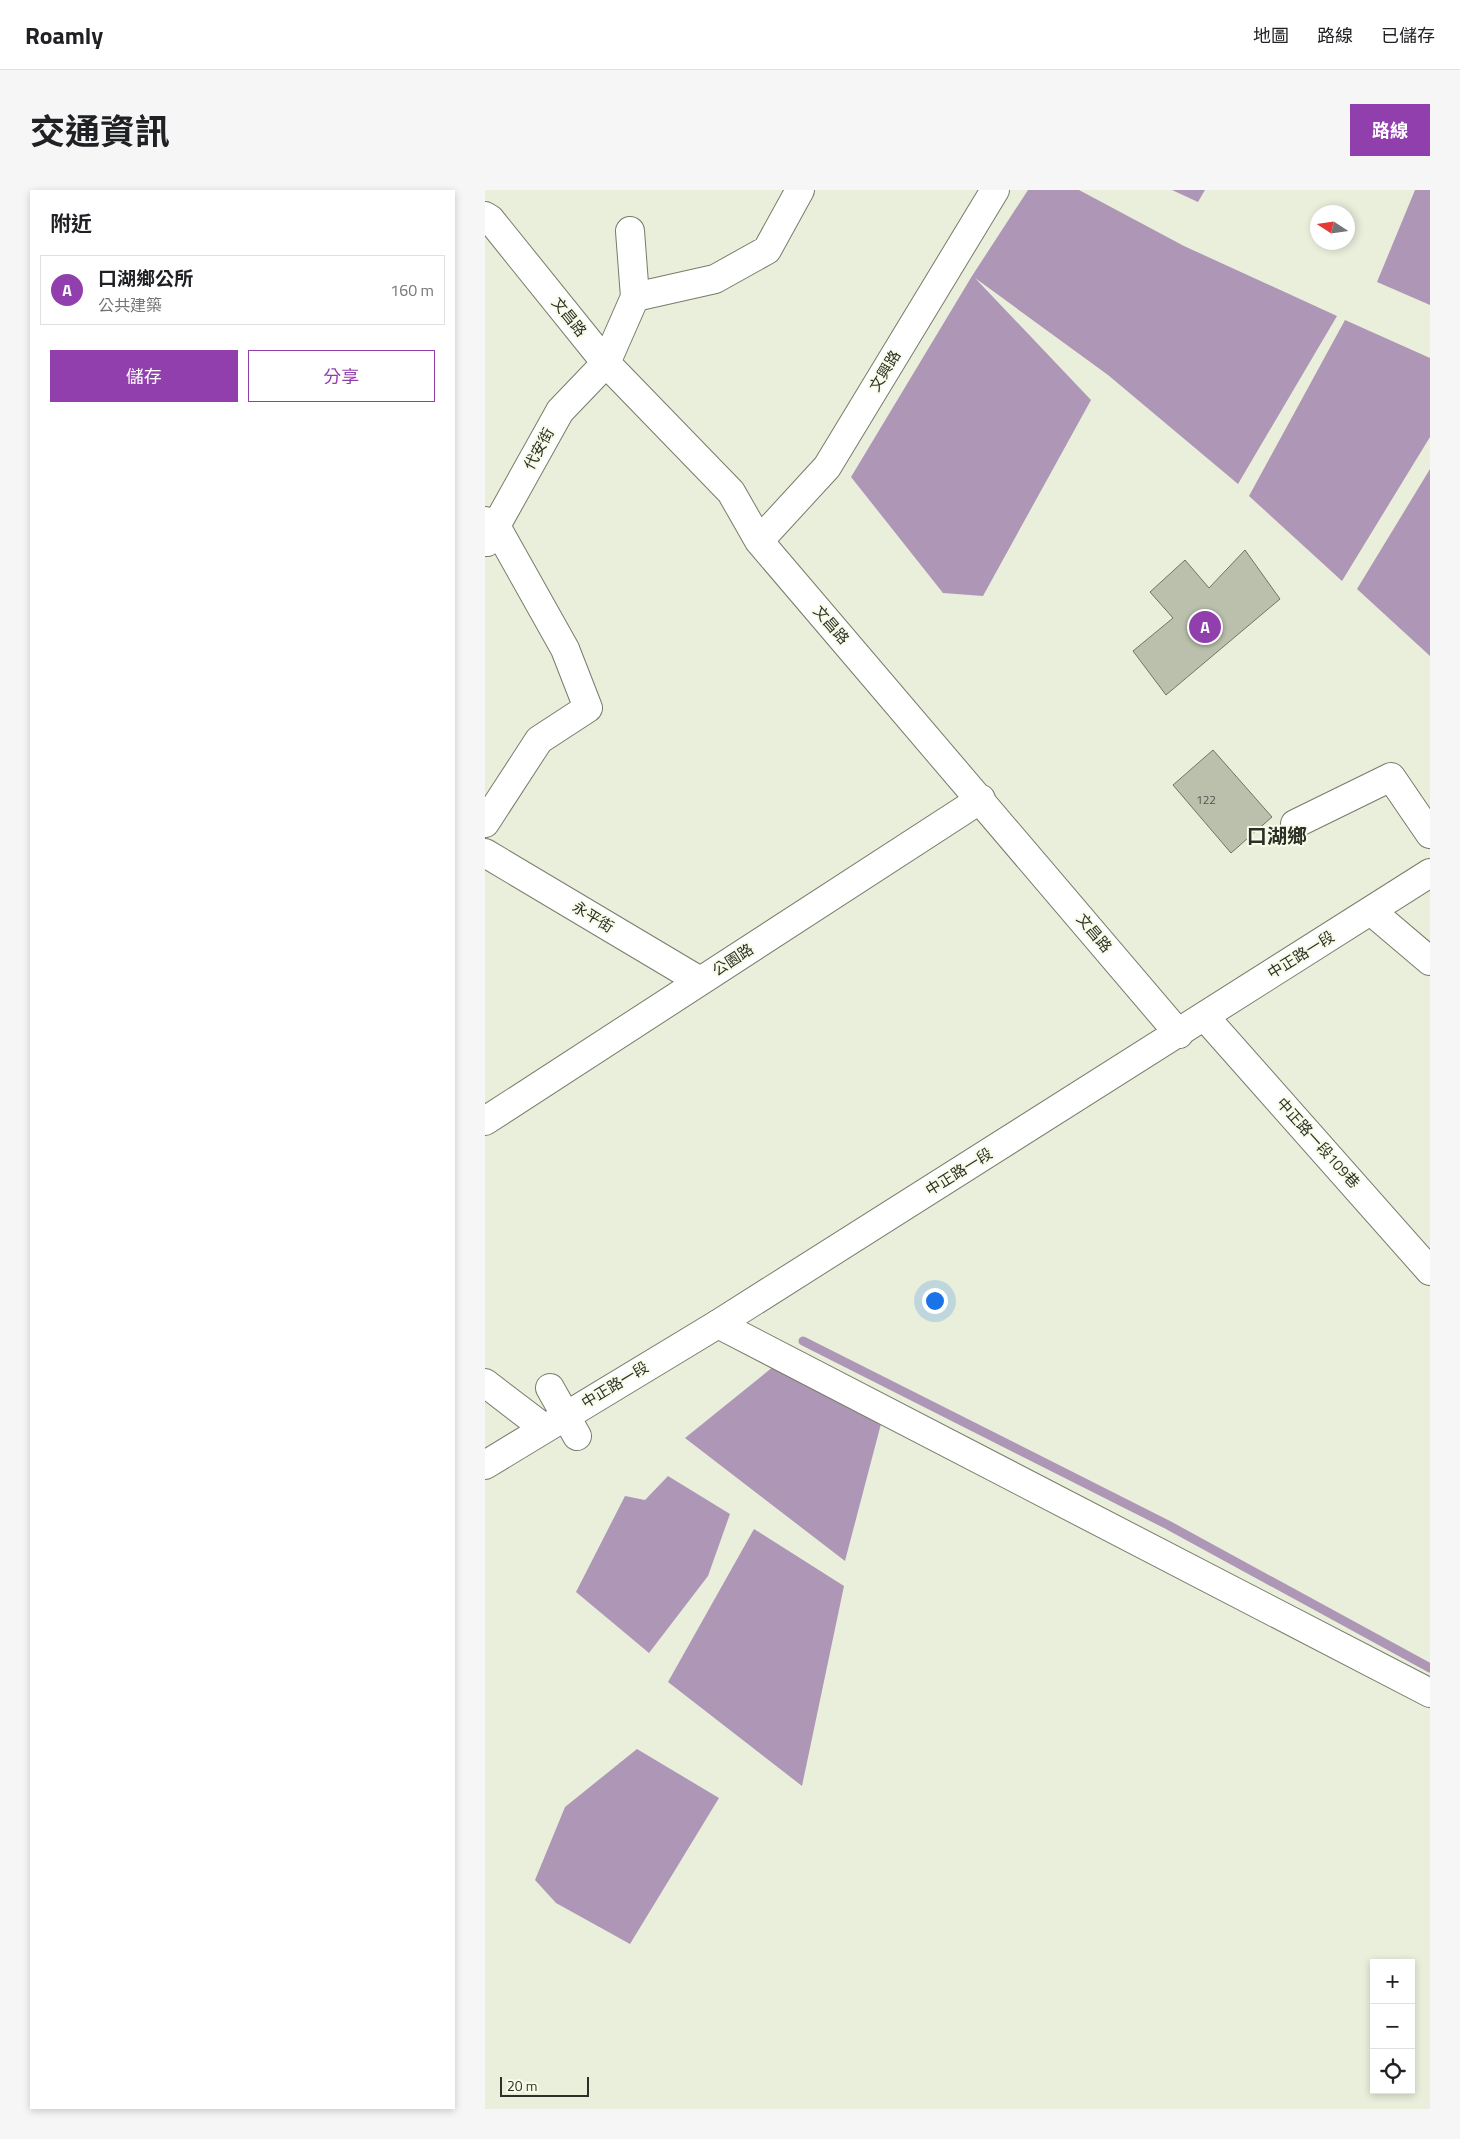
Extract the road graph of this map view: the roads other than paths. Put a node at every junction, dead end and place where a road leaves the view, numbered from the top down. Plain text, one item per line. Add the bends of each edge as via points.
1 (800, 190) edge
2 (995, 190) edge
3 (487, 216) edge
4 (629, 231) dead end
5 (635, 297) junction
6 (606, 363) junction
7 (489, 531) edge
8 (759, 541) junction
9 (981, 799) junction
10 (485, 823) edge
11 (1295, 824) dead end
12 (1430, 834) edge
13 (485, 853) edge
14 (1430, 874) edge
15 (1371, 911) junction
16 (1430, 961) edge
17 (701, 981) junction
18 (1205, 1017) junction
19 (1179, 1034) junction
20 (485, 1121) edge
21 (1430, 1271) edge
22 (718, 1324) junction
23 (485, 1383) edge
24 (550, 1388) dead end
25 (562, 1426) junction
26 (485, 1465) edge
27 (1430, 1693) edge

1 - 5 street via 767,250 715,279
2 - 8 street, 文興路 via 827,467
3 - 6 street, 文昌路
4 - 5 street
5 - 6 street
6 - 7 street, 代安街 via 560,411
6 - 8 street, 文昌路 via 731,492
7 - 10 street via 565,649 588,708 539,740
8 - 9 street, 文昌路
9 - 17 street, 公園路
9 - 19 street, 文昌路
11 - 12 street via 1391,777
13 - 17 street, 永平街
14 - 15 street, 中正路一段
15 - 16 street
15 - 18 street, 中正路一段
17 - 20 street, 公園路
18 - 19 street, 中正路一段
18 - 21 street, 中正路一段109巷
19 - 22 street, 中正路一段
22 - 25 street, 中正路一段
22 - 27 street
23 - 25 street
24 - 25 street
25 - 26 street, 中正路一段

